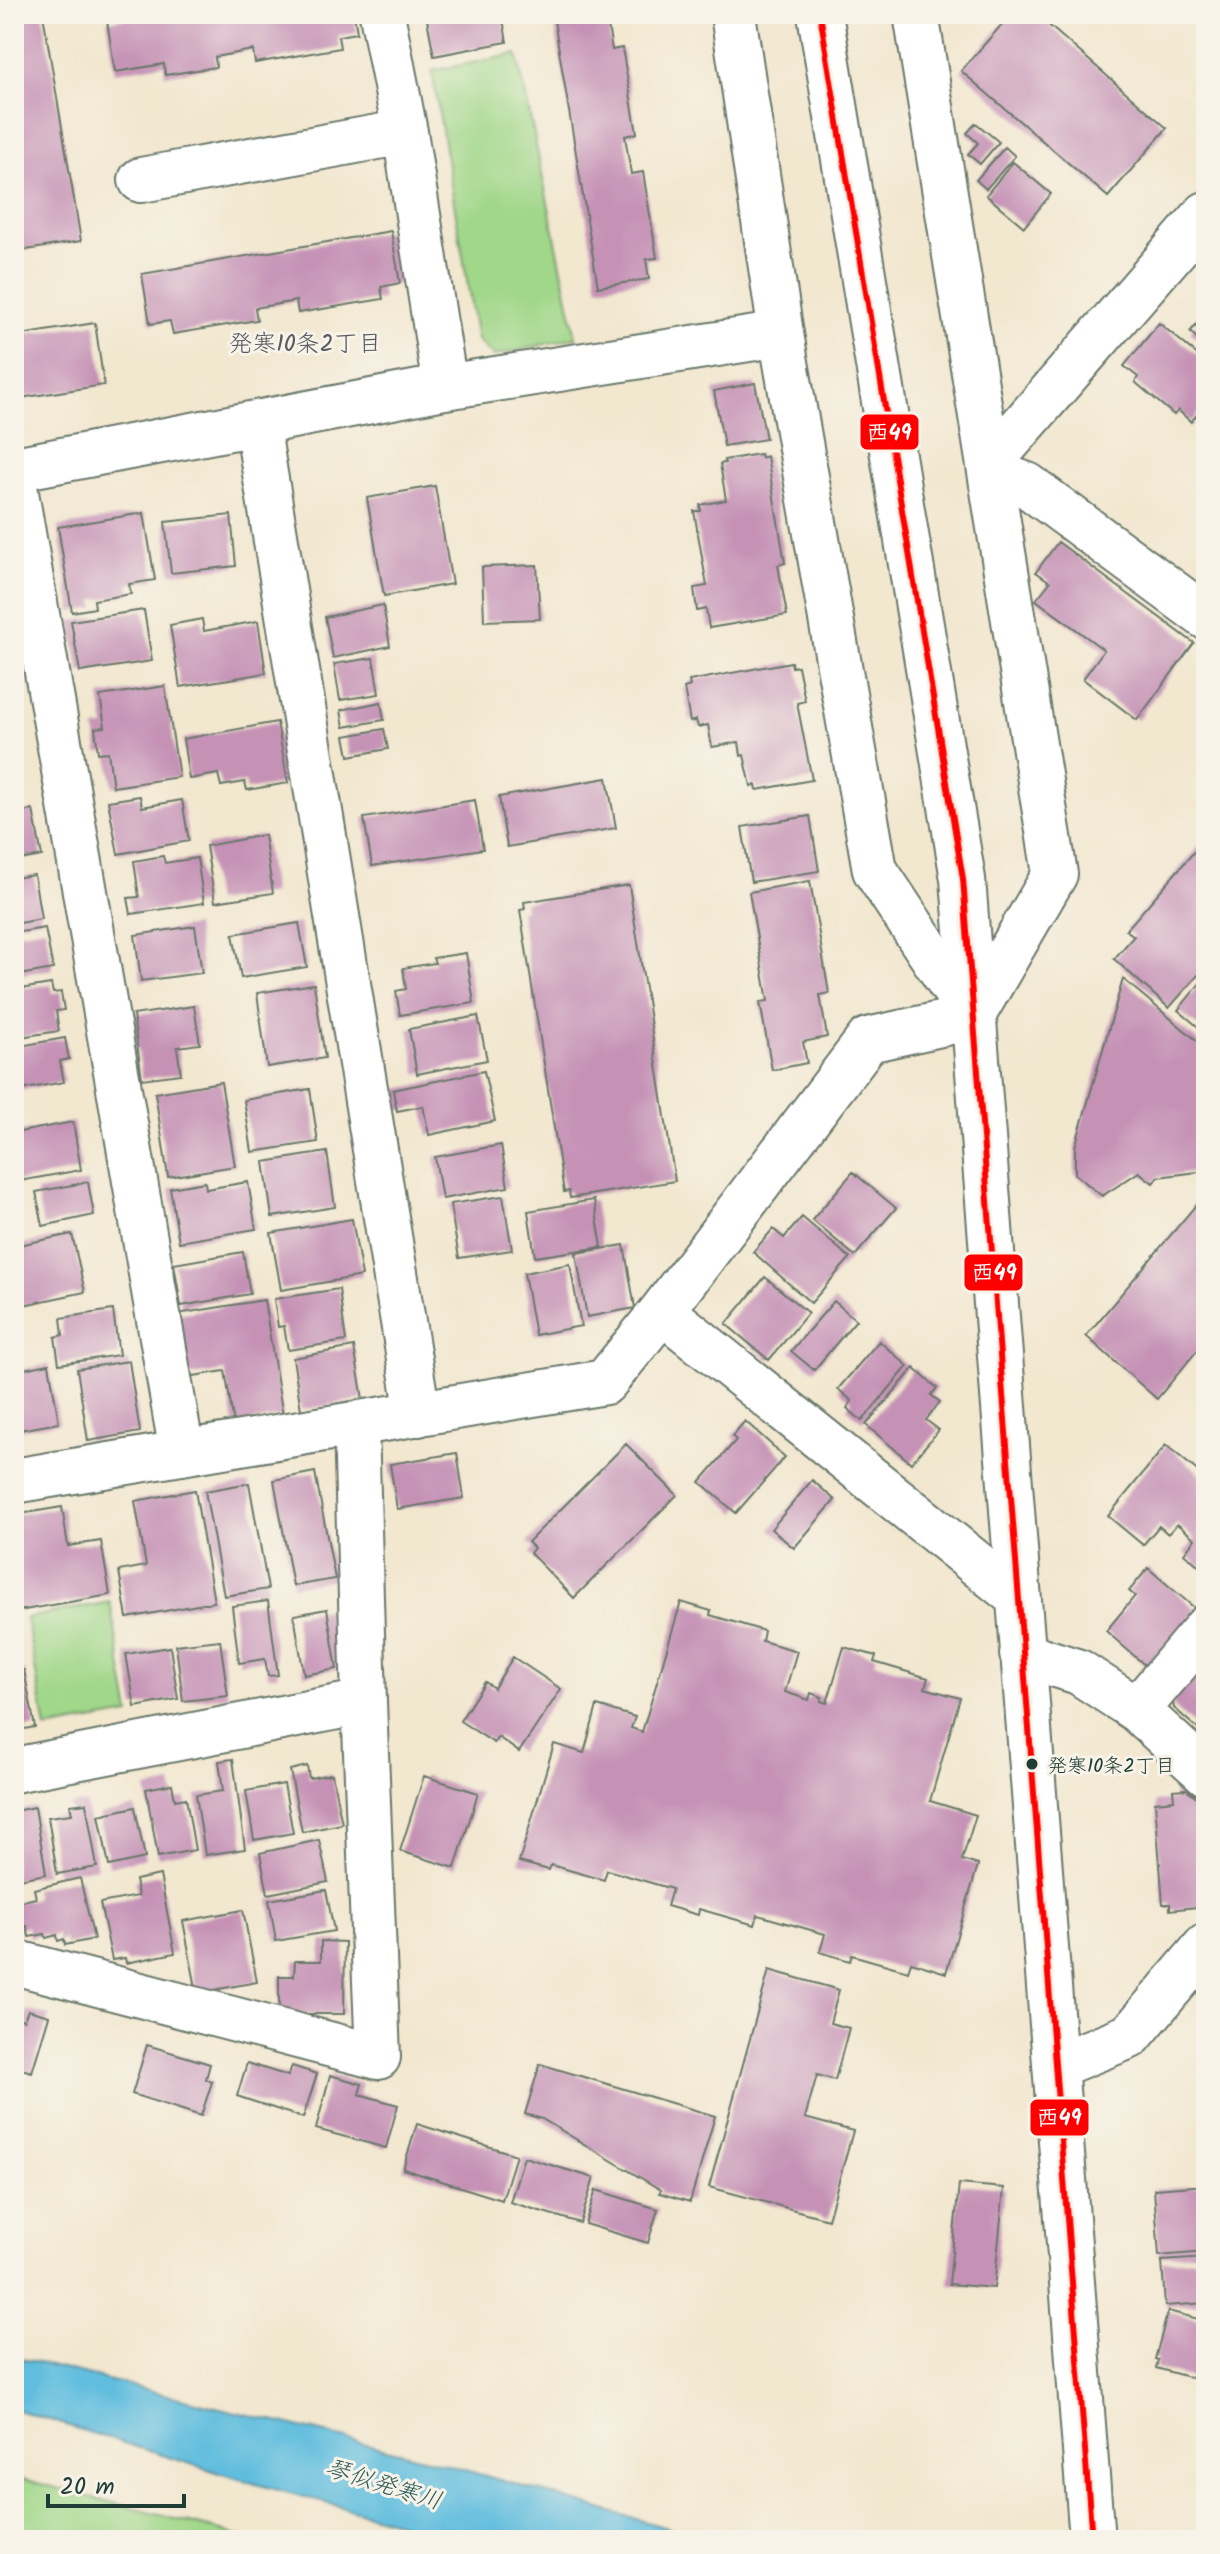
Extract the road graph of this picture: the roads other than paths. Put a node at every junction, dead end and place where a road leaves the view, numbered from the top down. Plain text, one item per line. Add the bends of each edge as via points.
1 (382, 14) edge
2 (733, 14) edge
3 (820, 14) edge
4 (916, 14) edge
5 (405, 132) junction
6 (141, 180) dead end
7 (1206, 214) edge
8 (781, 334) junction
9 (445, 387) junction
10 (257, 424) junction
11 (990, 468) junction
12 (14, 469) edge
13 (14, 481) edge
14 (1206, 617) edge
15 (972, 1017) junction
16 (662, 1311) junction
17 (418, 1414) junction
18 (356, 1425) junction
19 (182, 1453) junction
20 (14, 1481) edge
21 (1018, 1597) junction
22 (1206, 1628) edge
23 (1022, 1654) junction
24 (364, 1702) junction
25 (1137, 1710) junction
26 (14, 1770) edge
27 (1206, 1773) edge
28 (1206, 1946) edge
29 (14, 1962) edge
30 (1055, 2066) junction
31 (1090, 2524) edge

1 - 5 street
2 - 8 street
3 - 15 street via 963,879
4 - 11 street
5 - 6 street
5 - 9 street
7 - 11 street
8 - 9 street
8 - 15 street via 875,870
9 - 10 street
10 - 12 street
10 - 17 street
11 - 14 street via 1027,485
11 - 15 street via 1055,874
13 - 19 street
15 - 16 street via 868,1040
15 - 21 street
16 - 17 street via 605,1382
16 - 21 street
17 - 18 street
18 - 19 street
18 - 24 street
19 - 20 street
21 - 23 street
22 - 25 street
23 - 25 street via 1079,1672
23 - 30 street
24 - 26 street
24 - 29 street via 378,2057
25 - 27 street
28 - 30 street via 1130,2036
30 - 31 street

